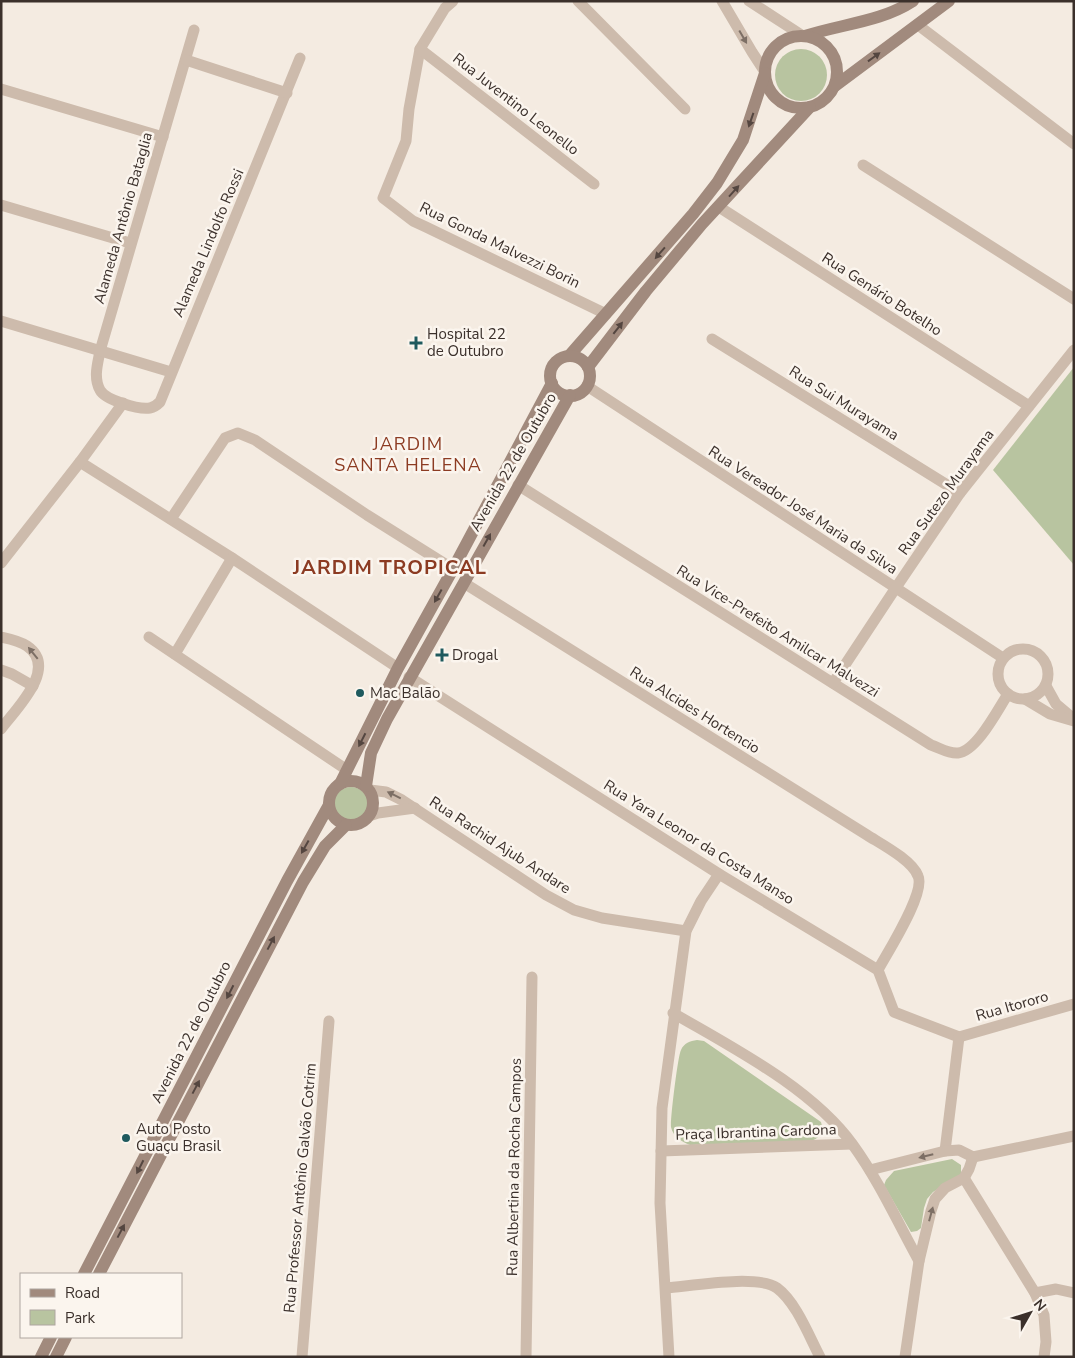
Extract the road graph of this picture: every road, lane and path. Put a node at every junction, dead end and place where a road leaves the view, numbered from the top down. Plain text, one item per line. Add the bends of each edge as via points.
1 (453, 1) edge
2 (578, 1) edge
3 (722, 1) edge
4 (749, 1) edge
5 (913, 1) edge
6 (949, 1) edge
7 (918, 25) junction
8 (194, 30) dead end
9 (804, 36) junction
10 (420, 49) junction
11 (300, 58) dead end
12 (186, 60) junction
13 (765, 72) junction
14 (835, 86) junction
15 (1, 89) edge
16 (287, 92) junction
17 (810, 107) junction
18 (685, 109) dead end
19 (163, 137) junction
20 (1074, 144) edge
21 (863, 165) dead end
22 (594, 184) dead end
23 (1, 205) edge
24 (719, 207) junction
25 (130, 243) junction
26 (1074, 299) edge
27 (606, 314) junction
28 (1, 321) edge
29 (712, 339) dead end
30 (100, 350) junction
31 (1074, 350) edge
32 (569, 356) junction
33 (588, 367) junction
34 (171, 372) junction
35 (552, 383) junction
36 (587, 386) junction
37 (570, 395) junction
38 (123, 403) junction
39 (1030, 406) junction
40 (80, 462) junction
41 (518, 485) junction
42 (960, 493) junction
43 (171, 519) junction
44 (232, 558) junction
45 (1, 563) edge
46 (453, 569) junction
47 (464, 583) junction
48 (894, 589) junction
49 (1, 637) edge
50 (150, 637) dead end
51 (175, 654) junction
52 (1003, 658) junction
53 (398, 668) junction
54 (1, 670) edge
55 (409, 677) junction
56 (833, 683) junction
57 (33, 686) junction
58 (1046, 686) junction
59 (1008, 694) junction
60 (1025, 699) junction
61 (1074, 720) edge
62 (1, 729) edge
63 (347, 770) junction
64 (340, 784) junction
65 (368, 788) junction
66 (329, 805) junction
67 (415, 808) junction
68 (370, 816) junction
69 (346, 825) junction
70 (719, 874) junction
71 (686, 931) junction
72 (878, 970) junction
73 (532, 977) dead end
74 (1074, 1004) edge
75 (673, 1013) junction
76 (329, 1021) dead end
77 (959, 1037) junction
78 (1072, 1139) edge
79 (852, 1144) junction
80 (660, 1151) junction
81 (945, 1151) junction
82 (973, 1157) junction
83 (870, 1170) junction
84 (964, 1178) junction
85 (919, 1261) junction
86 (85, 1273) edge
87 (100, 1273) edge
88 (666, 1288) junction
89 (1034, 1292) junction
90 (1074, 1294) edge
91 (50, 1338) edge
92 (66, 1338) edge
93 (41, 1357) edge
94 (56, 1357) edge
95 (302, 1357) edge
96 (526, 1357) edge
97 (669, 1357) edge
98 (820, 1357) edge
99 (905, 1357) edge
100 (1044, 1357) edge

1 - 10 street via 445,8
2 - 18 street
3 -> 13 street
4 - 9 street
5 - 9 street via 883,16
6 - 7 street
14 -> 7 street
7 - 20 street
8 - 12 street, Alameda Antônio Bataglia
9 - 13 street via 788,38 777,45 769,56
9 - 14 street via 822,43 830,52 837,68
10 - 22 street, Rua Juventino Leonello
10 - 27 street, Rua Gonda Malvezzi Borin via 406,141 383,198 426,227
11 - 16 street, Alameda Lindolfo Rossi
12 - 16 street
12 - 19 street, Alameda Antônio Bataglia
13 - 17 street via 771,92 779,101 797,108
13 -> 27 street, Avenida 22 de Outubro via 743,140 718,183
14 - 17 street via 827,97
15 - 19 street
16 - 34 street, Alameda Lindolfo Rossi
24 -> 17 street
19 - 25 street, Alameda Antônio Bataglia
21 - 26 street
23 - 25 street
33 -> 24 street via 646,291
24 - 39 street, Rua Genário Botelho
25 - 30 street, Alameda Antônio Bataglia
27 - 32 street, Avenida 22 de Outubro
28 - 30 street
29 - 42 street, Rua Sui Murayama
30 - 34 street
30 - 38 street, Alameda Antônio Bataglia via 98,385 105,396
31 - 39 street, Rua Sutezo Murayama
32 - 33 street via 582,360
32 - 35 street, Avenida 22 de Outubro via 554,364 550,373
33 - 36 street via 590,378
34 - 38 street, Alameda Lindolfo Rossi via 162,398 155,406 146,408
35 - 37 street, Avenida 22 de Outubro via 557,391
35 - 46 street, Avenida 22 de Outubro
36 - 37 street, Avenida 22 de Outubro
36 - 48 street, Rua Vereador José Maria da Silva
37 - 41 street, Avenida 22 de Outubro
38 - 40 street
39 - 42 street, Rua Sutezo Murayama
40 - 43 street
40 - 45 street
47 -> 41 street, Avenida 22 de Outubro
41 - 56 street, Rua Vice-Prefeito Amilcar Malvezzi
42 - 48 street, Rua Sutezo Murayama
43 - 44 street
43 - 46 street via 225,438 238,433 255,440
44 - 51 street
44 - 53 street
46 -> 53 street, Avenida 22 de Outubro
47 - 55 street, Avenida 22 de Outubro
47 - 72 street, Rua Alcides Hortencio via 909,864 918,876 920,886 915,902
48 - 52 street, Rua Vereador José Maria da Silva
48 - 56 street, Rua Sutezo Murayama
57 -> 49 street via 40,668 36,655 27,646
50 - 51 street
51 - 63 street
52 - 58 street via 1017,649 1034,650 1046,662
52 - 59 street via 999,666 999,681
53 -> 63 street, Avenida 22 de Outubro
54 - 57 street
55 - 65 street, Avenida 22 de Outubro via 375,744 370,759
55 - 70 street, Rua Yara Leonor da Costa Manso
56 - 59 street, Rua Vice-Prefeito Amilcar Malvezzi via 931,745 951,753 961,753 980,737
57 - 62 street
58 - 60 street via 1040,693
58 - 61 street via 1056,704
59 - 60 street
60 - 61 street via 1050,714
63 - 64 street, Avenida 22 de Outubro
64 - 65 street via 354,781
64 - 66 street via 332,793
67 -> 65 street, Rua Rachid Ajub Andare via 386,792
65 - 68 street via 374,805
66 - 69 street via 334,818
66 -> 86 street, Avenida 22 de Outubro
67 - 68 street, Rua Rachid Ajub Andare
67 - 71 street, Rua Rachid Ajub Andare via 574,910 602,918
68 - 69 street via 357,825
87 -> 69 street, Avenida 22 de Outubro via 303,882 325,846
70 - 71 street
70 - 72 street, Rua Yara Leonor da Costa Manso
71 - 75 street
72 - 77 street via 894,1012
73 - 96 street, Rua Albertina da Rocha Campos
74 - 77 street, Rua Itororo
75 - 79 street via 758,1062 834,1122
75 - 80 street
76 - 95 street, Rua Professor Antônio Galvão Cotrim
77 - 81 street
78 - 82 street
79 - 80 street, Praça Ibrantina Cardona
79 - 83 street
80 - 88 street
81 - 82 street via 959,1150
81 -> 83 street
82 - 84 street
83 - 85 street
85 -> 84 street via 936,1199 945,1188
84 - 89 street
85 - 99 street
88 - 97 street
88 - 98 street via 761,1281 777,1288 791,1304
89 - 90 street via 1056,1289
89 - 100 street via 1044,1314
91 - 93 street
92 - 94 street

